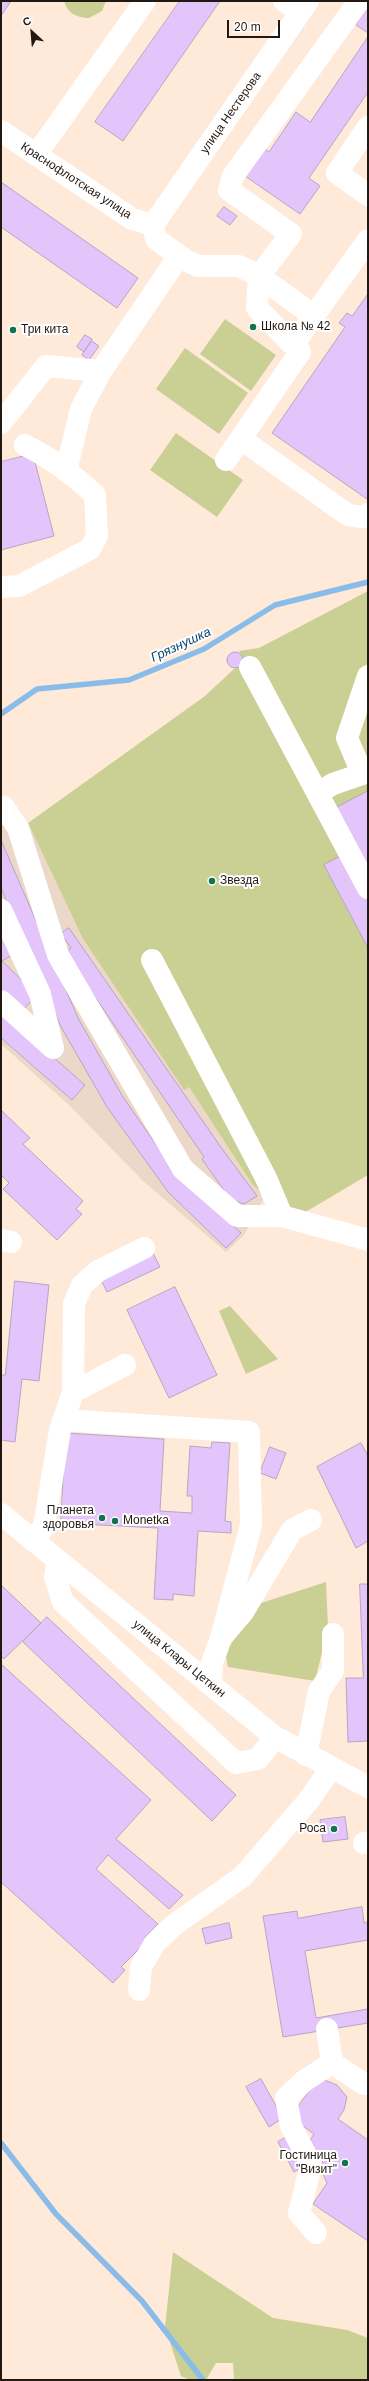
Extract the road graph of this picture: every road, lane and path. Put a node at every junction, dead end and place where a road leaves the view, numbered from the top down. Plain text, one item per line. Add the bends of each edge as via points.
1 (145, 1) edge
2 (359, 1) edge
3 (297, 5) edge
4 (368, 127) edge
5 (1, 131) edge
6 (36, 155) junction
7 (368, 195) edge
8 (153, 225) junction
9 (368, 240) edge
10 (179, 256) junction
11 (259, 276) junction
12 (314, 316) junction
13 (293, 345) junction
14 (101, 371) junction
15 (1, 423) edge
16 (241, 439) junction
17 (25, 445) dead end
18 (226, 460) dead end
19 (66, 471) junction
20 (368, 514) edge
21 (1, 587) edge
22 (250, 667) dead end
23 (368, 676) edge
24 (365, 773) edge
25 (318, 793) junction
26 (1, 808) edge
27 (368, 888) edge
28 (1, 910) edge
29 (152, 960) dead end
30 (1, 1001) edge
31 (282, 1216) junction
32 (368, 1240) edge
33 (144, 1248) dead end
34 (125, 1365) dead end
35 (73, 1392) junction
36 (63, 1420) junction
37 (311, 1520) dead end
38 (5, 1522) edge
39 (33, 1542) junction
40 (57, 1561) junction
41 (333, 1634) dead end
42 (221, 1638) junction
43 (211, 1685) junction
44 (275, 1737) junction
45 (306, 1754) junction
46 (331, 1768) junction
47 (368, 1787) edge
48 (139, 1990) dead end
49 (327, 2029) dead end
50 (332, 2063) junction
51 (368, 2084) edge
52 (316, 2233) dead end

1 - 6 street
2 - 11 street via 233,176 230,190 291,234
3 - 8 street, улица Нестерова
4 - 7 street via 337,173
5 - 6 street, Краснофлотская улица
6 - 8 street, Краснофлотская улица via 132,219
8 - 10 street via 156,239
9 - 12 street
10 - 11 street via 198,266 239,266
10 - 14 street
11 - 12 street
11 - 13 street via 257,308
12 - 13 street
13 - 16 street via 300,352
14 - 15 street via 46,366
14 - 19 street via 81,409
16 - 18 street
16 - 20 street via 348,515 363,517
17 - 19 street via 42,453
19 - 21 street via 95,495 97,536 90,549 19,586
22 - 25 street
23 - 24 street via 347,738
24 - 25 street
25 - 27 street
26 - 31 street via 4,807 18,828 58,955 183,1169 237,1216
28 - 30 street via 40,994 53,1048
29 - 31 street via 266,1178
31 - 32 street
33 - 35 street via 98,1271 82,1284 74,1304
34 - 35 street
35 - 36 street
36 - 39 street via 44,1526
36 - 42 street via 249,1432 251,1525
37 - 42 street via 292,1530 243,1612
38 - 39 street, улица Клары Цеткин
39 - 40 street, улица Клары Цеткин
40 - 43 street, улица Клары Цеткин
40 - 44 street via 55,1577 63,1602 236,1763 258,1759
41 - 45 street via 333,1671 320,1691
42 - 43 street via 212,1663
43 - 44 street, улица Клары Цеткин
44 - 45 street, улица Клары Цеткин
45 - 46 street, улица Клары Цеткин
46 - 47 street, улица Клары Цеткин
46 - 48 street via 309,1800 242,1877 174,1925 156,1943 141,1967
49 - 50 street
50 - 51 street via 364,2084
50 - 52 street via 304,2081 286,2098 291,2126 311,2165 299,2213

